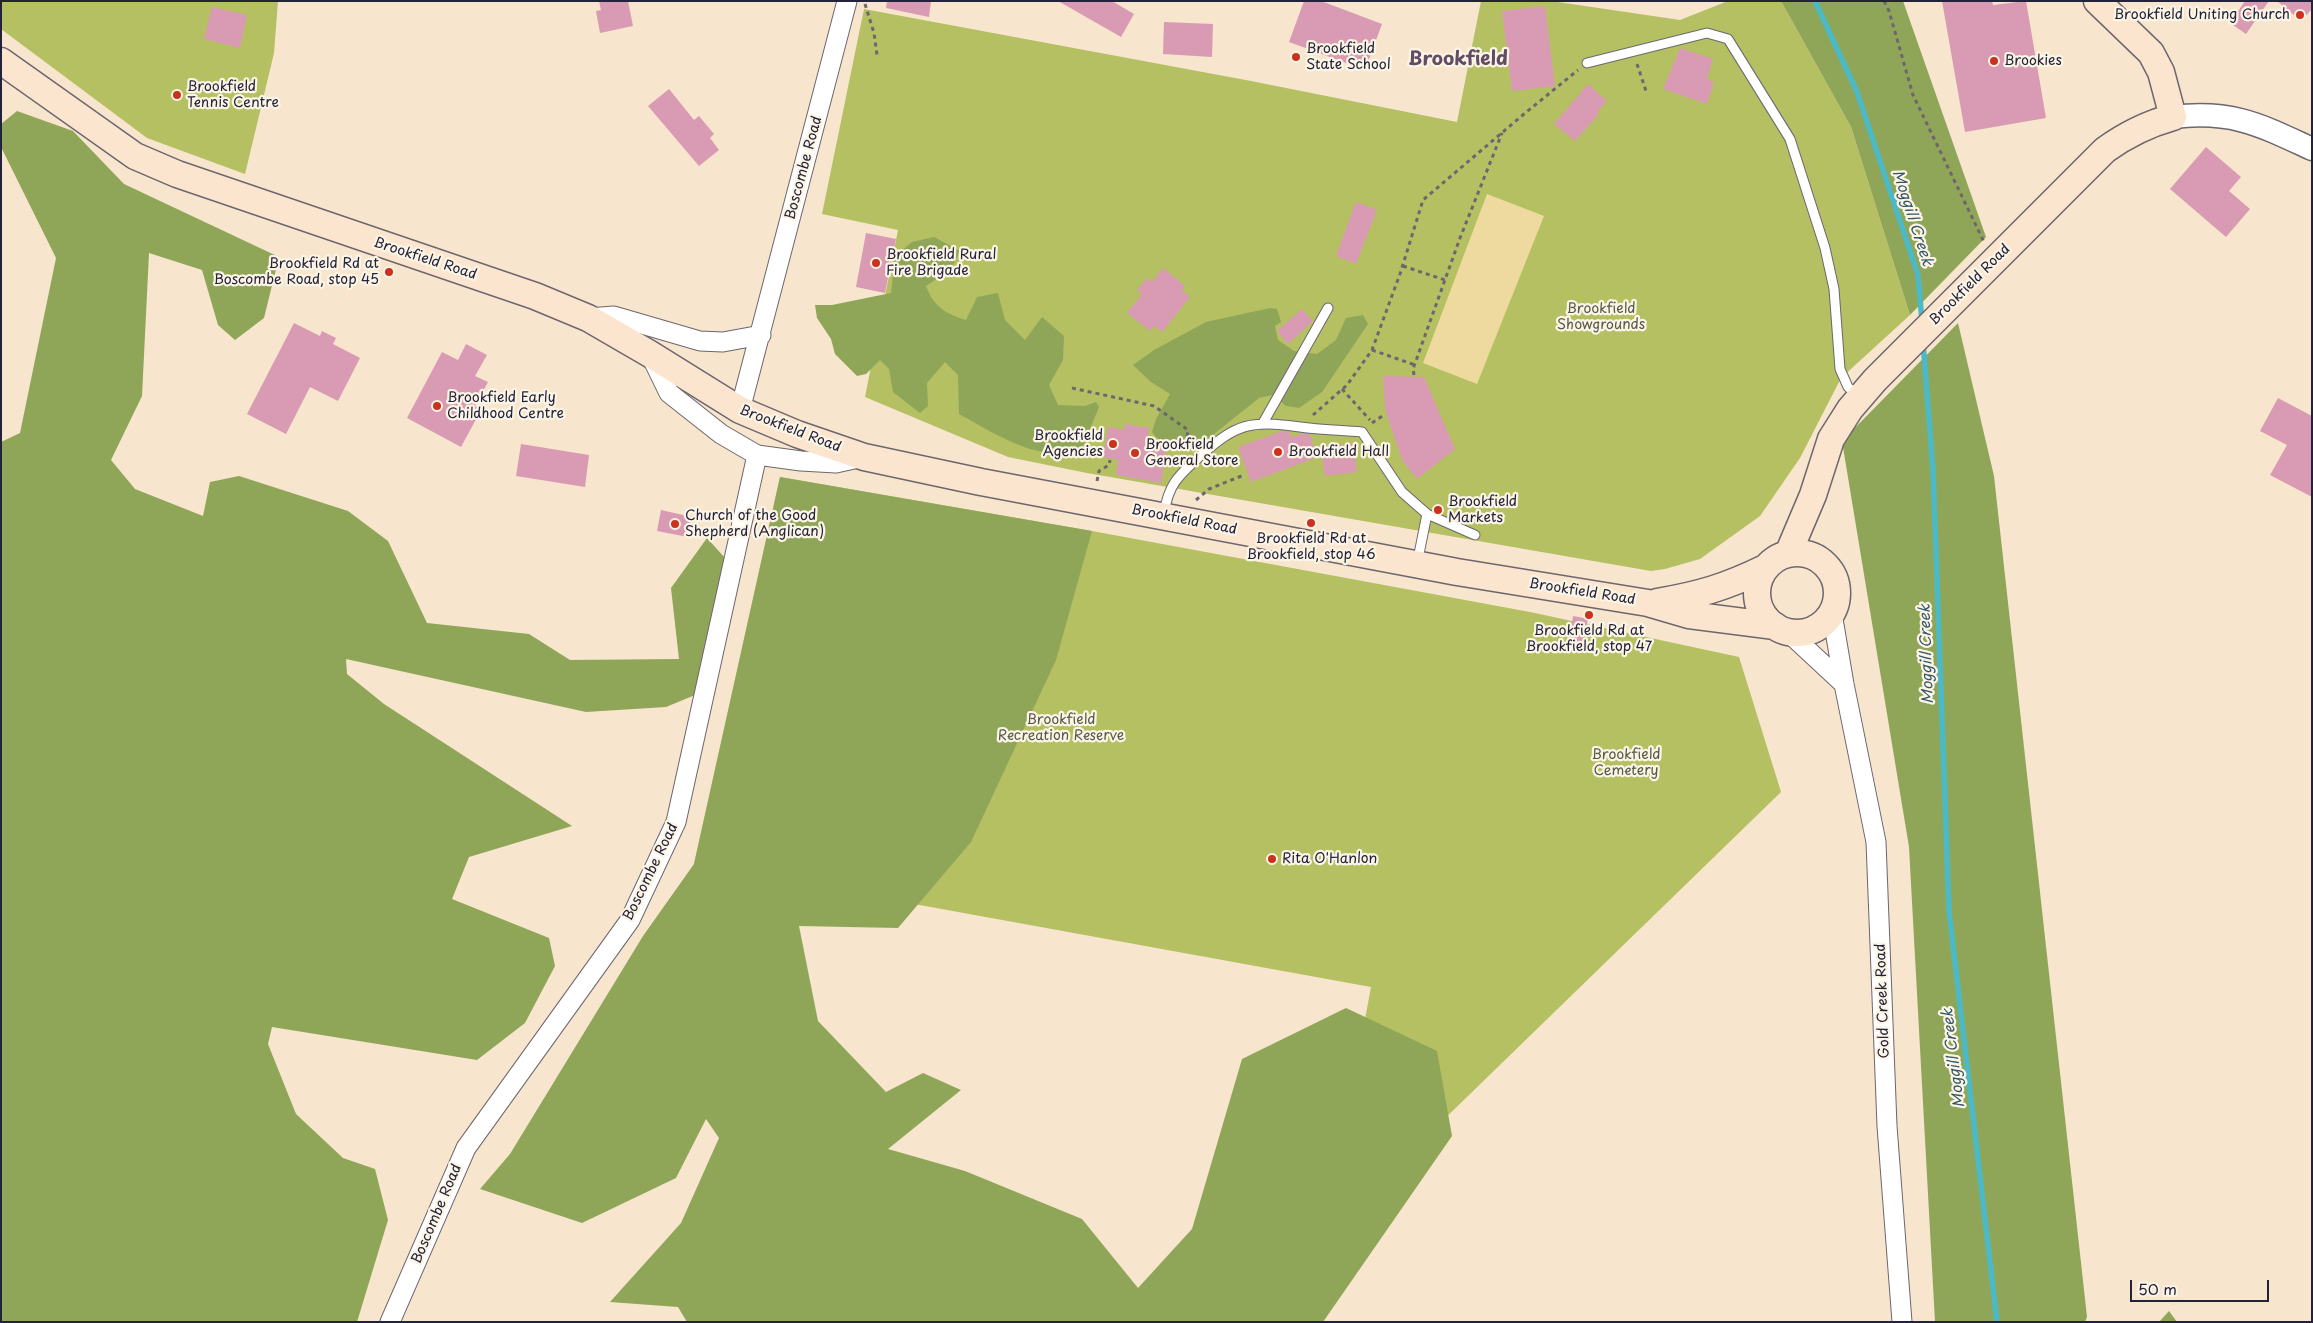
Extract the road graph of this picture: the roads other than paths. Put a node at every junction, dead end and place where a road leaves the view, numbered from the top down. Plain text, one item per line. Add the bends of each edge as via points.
1 (847, 1) edge
2 (2097, 1) edge
3 (1587, 63) road end
4 (4, 69) edge
5 (2173, 117) junction
6 (2312, 149) edge
7 (1328, 308) dead end
8 (588, 318) junction
9 (760, 335) junction
10 (650, 354) junction
11 (1867, 389) junction
12 (740, 410) junction
13 (1263, 423) junction
14 (757, 455) junction
15 (864, 457) junction
16 (1814, 495) junction
17 (1427, 514) junction
18 (1164, 515) junction
19 (1475, 535) dead end
20 (1788, 554) junction
21 (1814, 557) junction
22 (1417, 564) junction
23 (1765, 568) junction
24 (1648, 603) junction
25 (1832, 613) junction
26 (1781, 629) junction
27 (1844, 684) junction
28 (390, 1322) edge
29 (1902, 1322) edge

1 - 9 street, Boscombe Road
2 - 5 main road via 2151,53 2161,72
3 - 11 lane via 1707,33 1728,39 1790,139 1827,256 1834,289 1840,369 1848,387
4 - 8 main road, Brookfield Road via 136,156 177,174 535,296
5 - 6 street via 2206,114 2253,122
5 - 11 main road, Brookfield Road via 2138,129 2106,150
7 - 13 lane
8 - 9 street via 614,316 700,341 724,342
8 - 10 main road, Brookfield Road
9 - 12 street, Boscombe Road
10 - 12 main road, Brookfield Road
10 - 14 street via 669,393 721,434
11 - 16 main road, Brookfield Road via 1832,439
12 - 15 main road, Brookfield Road
13 - 17 lane via 1362,432 1402,492
13 - 18 lane via 1249,425 1222,437 1183,471 1167,496
14 - 15 street via 836,463
14 - 28 street, Boscombe Road via 676,822 630,920 466,1148
15 - 18 main road, Brookfield Road
16 - 20 main road, Brookfield Road
16 - 21 main road, Brookfield Road
17 - 19 lane
17 - 22 lane
18 - 22 main road, Brookfield Road
20 - 21 main road
20 - 23 main road
21 - 25 main road via 1825,564 1837,587
22 - 24 main road, Brookfield Road
23 - 24 main road, Brookfield Road via 1696,596
23 - 26 main road via 1757,592 1762,611
24 - 26 main road, Brookfield Road via 1689,615
25 - 26 main road via 1812,630 1800,633
25 - 27 street, Gold Creek Road
26 - 27 street
27 - 29 street, Gold Creek Road via 1876,842 1887,1126

